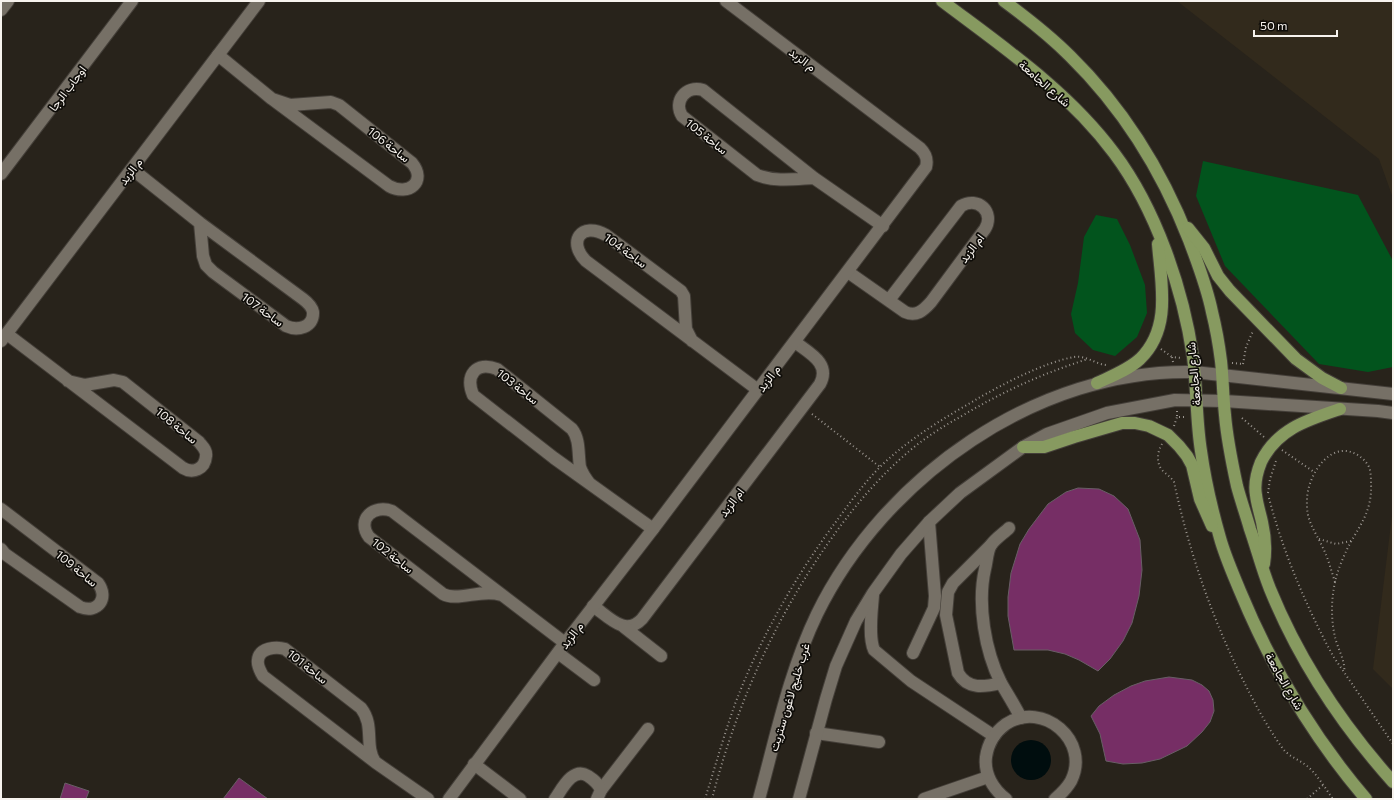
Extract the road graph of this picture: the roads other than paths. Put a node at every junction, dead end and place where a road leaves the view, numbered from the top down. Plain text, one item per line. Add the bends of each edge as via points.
1 (8, 1) edge
2 (132, 1) edge
3 (259, 1) edge
4 (726, 1) edge
5 (942, 1) edge
6 (1004, 1) edge
7 (1, 10) edge
8 (218, 55) junction
9 (272, 99) junction
10 (132, 169) junction
11 (1, 174) edge
12 (814, 178) junction
13 (200, 223) junction
14 (1182, 223) junction
15 (883, 226) junction
16 (1157, 231) junction
17 (848, 272) junction
18 (889, 300) junction
19 (4, 338) edge
20 (692, 341) junction
21 (795, 342) junction
22 (1194, 372) junction
23 (1222, 375) junction
24 (68, 381) junction
25 (1097, 383) junction
26 (1341, 388) junction
27 (758, 390) junction
28 (1393, 394) edge
29 (1196, 400) junction
30 (1224, 401) junction
31 (1340, 409) junction
32 (1393, 413) edge
33 (1023, 447) junction
34 (590, 484) junction
35 (1, 509) edge
36 (929, 522) junction
37 (1009, 528) dead end
38 (653, 529) junction
39 (1220, 539) junction
40 (991, 545) junction
41 (1, 549) edge
42 (1263, 569) junction
43 (962, 573) junction
44 (984, 576) junction
45 (873, 593) junction
46 (501, 595) junction
47 (594, 606) junction
48 (624, 627) junction
49 (561, 648) junction
50 (913, 653) dead end
51 (661, 656) dead end
52 (594, 680) dead end
53 (1001, 683) junction
54 (1021, 718) junction
55 (648, 729) dead end
56 (816, 733) junction
57 (994, 736) junction
58 (880, 742) dead end
59 (376, 762) junction
60 (474, 764) junction
61 (988, 777) junction
62 (1393, 782) edge
63 (599, 794) edge
64 (428, 799) edge
65 (449, 799) edge
66 (520, 799) edge
67 (555, 799) edge
68 (759, 799) edge
69 (799, 799) edge
70 (924, 799) edge
71 (1006, 799) edge
72 (1055, 799) edge
73 (1366, 799) edge

1 - 7 street
2 - 11 street, اوجاب الرجا
3 - 8 street, م الزبد
4 - 15 street, م الزبد via 925,152 926,167
5 - 16 main road, شارع الجامعة via 1025,64 1075,108 1114,153 1141,196
6 - 14 main road via 1070,55 1125,119 1150,157
8 - 9 street, ساحة 106
8 - 10 street, م الزبد
9 - 9 street, ساحة 106 via 394,189 404,191 416,182 418,172 412,162 339,105 331,102 290,105
10 - 13 street, ساحة 107
10 - 19 street, م الزبد
12 - 12 street, ساحة 105 via 703,90 693,89 683,96 679,111 682,116 757,176 775,180
12 - 15 street, ساحة 105
13 - 13 street, ساحة 107 via 203,256 206,265 213,272 286,326 294,329 307,325 313,312 307,303
14 - 23 main road via 1209,296
14 - 26 main road via 1204,248 1218,276 1230,291 1296,359
15 - 17 street, م الزبد
16 - 22 main road, شارع الجامعة via 1175,277 1187,322
16 - 25 main road via 1163,308 1157,334 1153,344 1140,359 1127,369
17 - 18 street, ام الزبد
17 - 21 street, م الزبد
18 - 18 street, ام الزبد via 910,314 925,309 985,229 988,216 983,208 974,202 961,206
19 - 24 street, ساحة 108
20 - 20 street, ساحة 104 via 586,262 578,249 580,235 592,229 598,230 681,291 686,329
20 - 27 street, ساحة 104
21 - 27 street, م الزبد
21 - 48 street, ام الزبد via 821,363 824,373 820,384 642,619 633,626
22 - 23 street, غرب خليج لاغون ستريت
22 - 25 street, غرب خليج لاغون ستريت via 1153,374
22 - 29 main road, شارع الجامعة
23 - 26 street, غرب خليج لاغون ستريت
23 - 30 main road
24 - 24 street, ساحة 108 via 183,468 190,472 195,471 205,461 205,451 199,442 122,382 114,380 85,385
25 - 68 street, غرب خليج لاغون ستريت via 1023,410 979,436 922,478 872,529 826,597 808,635 793,676
26 - 28 street, غرب خليج لاغون ستريت
27 - 38 street, م الزبد
29 - 30 street
29 - 33 street via 1176,400 1107,413 1047,434
29 - 39 main road, شارع الجامعة via 1201,451
30 - 31 street
30 - 42 main road via 1238,487
31 - 32 street
31 - 42 main road via 1310,419 1288,431 1277,448 1267,451 1259,467 1256,495 1263,523
33 - 36 street via 960,493
33 - 39 main road via 1044,447 1122,423 1149,426 1168,435 1192,465 1200,499
34 - 34 street, ساحة 103 via 580,467 576,437 572,429 497,368 486,366 474,371 469,382 473,395
34 - 38 street, ساحة 103
35 - 41 street, ساحة 109 via 98,583 102,592 101,600 92,609 80,607
36 - 45 street via 901,554
36 - 50 street via 934,608
37 - 40 street
38 - 47 street, م الزبد
39 - 73 main road, شارع الجامعة via 1248,611 1285,683 1321,740
40 - 43 street
40 - 44 street
42 - 62 main road via 1292,636 1318,682 1350,731
43 - 44 street
43 - 53 street via 950,586 946,615 958,673 971,684 988,686
44 - 53 street via 984,627
45 - 56 street via 856,621 838,660
45 - 57 street via 871,631 874,650 912,681
46 - 46 street, ساحة 102 via 490,592 446,596 369,537 364,523 367,517 376,509 392,511
46 - 49 street, ساحة 102
47 - 48 street
47 - 49 street, م الزبد
48 - 51 street
49 - 52 street, ساحة 102
49 - 60 street, م الزبد
53 - 54 street
54 - 57 street via 1001,728
54 - 72 street via 1046,719 1066,733 1072,744 1075,769 1071,781
55 - 63 street
56 - 58 street
56 - 69 street
57 - 61 street via 987,752
59 - 59 street, ساحة 101 via 263,676 258,661 261,654 270,648 285,648 360,708 368,720 372,758
59 - 64 street, ساحة 101
60 - 65 street, م الزبد
60 - 66 street
61 - 70 street
61 - 71 street via 999,794
63 - 67 street via 598,783 584,773 577,773 570,777

